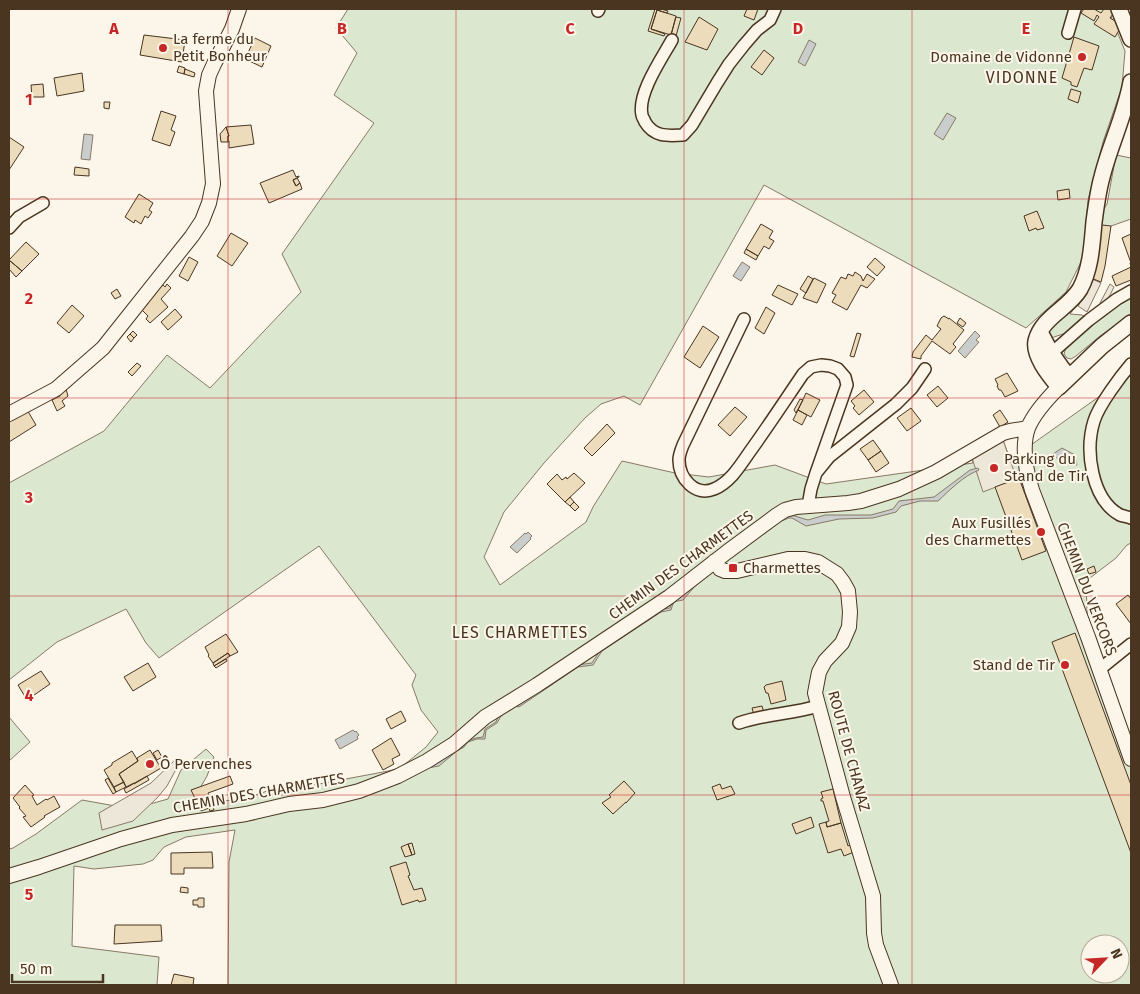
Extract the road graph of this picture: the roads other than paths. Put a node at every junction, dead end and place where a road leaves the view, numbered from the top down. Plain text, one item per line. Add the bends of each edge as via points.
1 (239, 9) edge
2 (775, 9) edge
3 (1075, 9) edge
4 (1119, 9) edge
5 (1068, 33) dead end
6 (1131, 39) edge
7 (672, 40) dead end
8 (1131, 82) edge
9 (1131, 103) edge
10 (1120, 121) junction
11 (43, 204) dead end
12 (9, 228) edge
13 (1131, 291) edge
14 (744, 319) dead end
15 (1131, 323) edge
16 (1046, 358) junction
17 (1131, 364) edge
18 (925, 369) dead end
19 (1064, 382) junction
20 (9, 414) edge
21 (1028, 428) junction
22 (816, 473) junction
23 (808, 506) junction
24 (1131, 518) edge
25 (717, 565) junction
26 (1131, 644) edge
27 (1100, 669) junction
28 (818, 706) junction
29 (739, 723) dead end
30 (1131, 759) edge
31 (9, 876) edge
32 (891, 985) edge

1 - 20 street via 209,75 206,91 212,184 202,221 103,348 56,389
2 - 7 street via 770,20 757,30 729,64 692,125 683,135 668,136 649,128 642,114 642,97
3 - 5 street
4 - 6 main road
8 - 10 main road
9 - 10 main road
10 - 16 main road via 1101,179 1085,276 1079,290 1045,323 1036,342 1037,352
11 - 12 street via 19,217
13 - 16 street via 1089,320
14 - 22 street via 683,445 679,459 683,475 695,489 704,491 724,483 734,474 803,374 811,367 821,365 838,369 845,377 846,385
15 - 19 main road
16 - 19 main road via 1046,372
17 - 24 street via 1094,420 1090,442 1099,492 1120,515
18 - 22 street via 896,404 830,457
19 - 21 street via 1038,411
21 - 23 street, CHEMIN DES CHARMETTES via 1003,433 936,472 899,489 861,501
21 - 27 street, CHEMIN DU VERCORS via 1026,471
22 - 23 street
23 - 25 street, CHEMIN DES CHARMETTES via 776,515
25 - 28 street, ROUTE DE CHANAZ via 724,571 737,571 788,559 805,559 829,568 843,582 850,602 849,628 842,643 818,672 815,693
25 - 31 street, CHEMIN DES CHARMETTES via 485,717 454,744 398,776 360,791 323,800 204,820 121,839
26 - 27 street
27 - 30 street, CHEMIN DU VERCORS
28 - 29 street
28 - 32 street, ROUTE DE CHANAZ via 873,896 876,945

